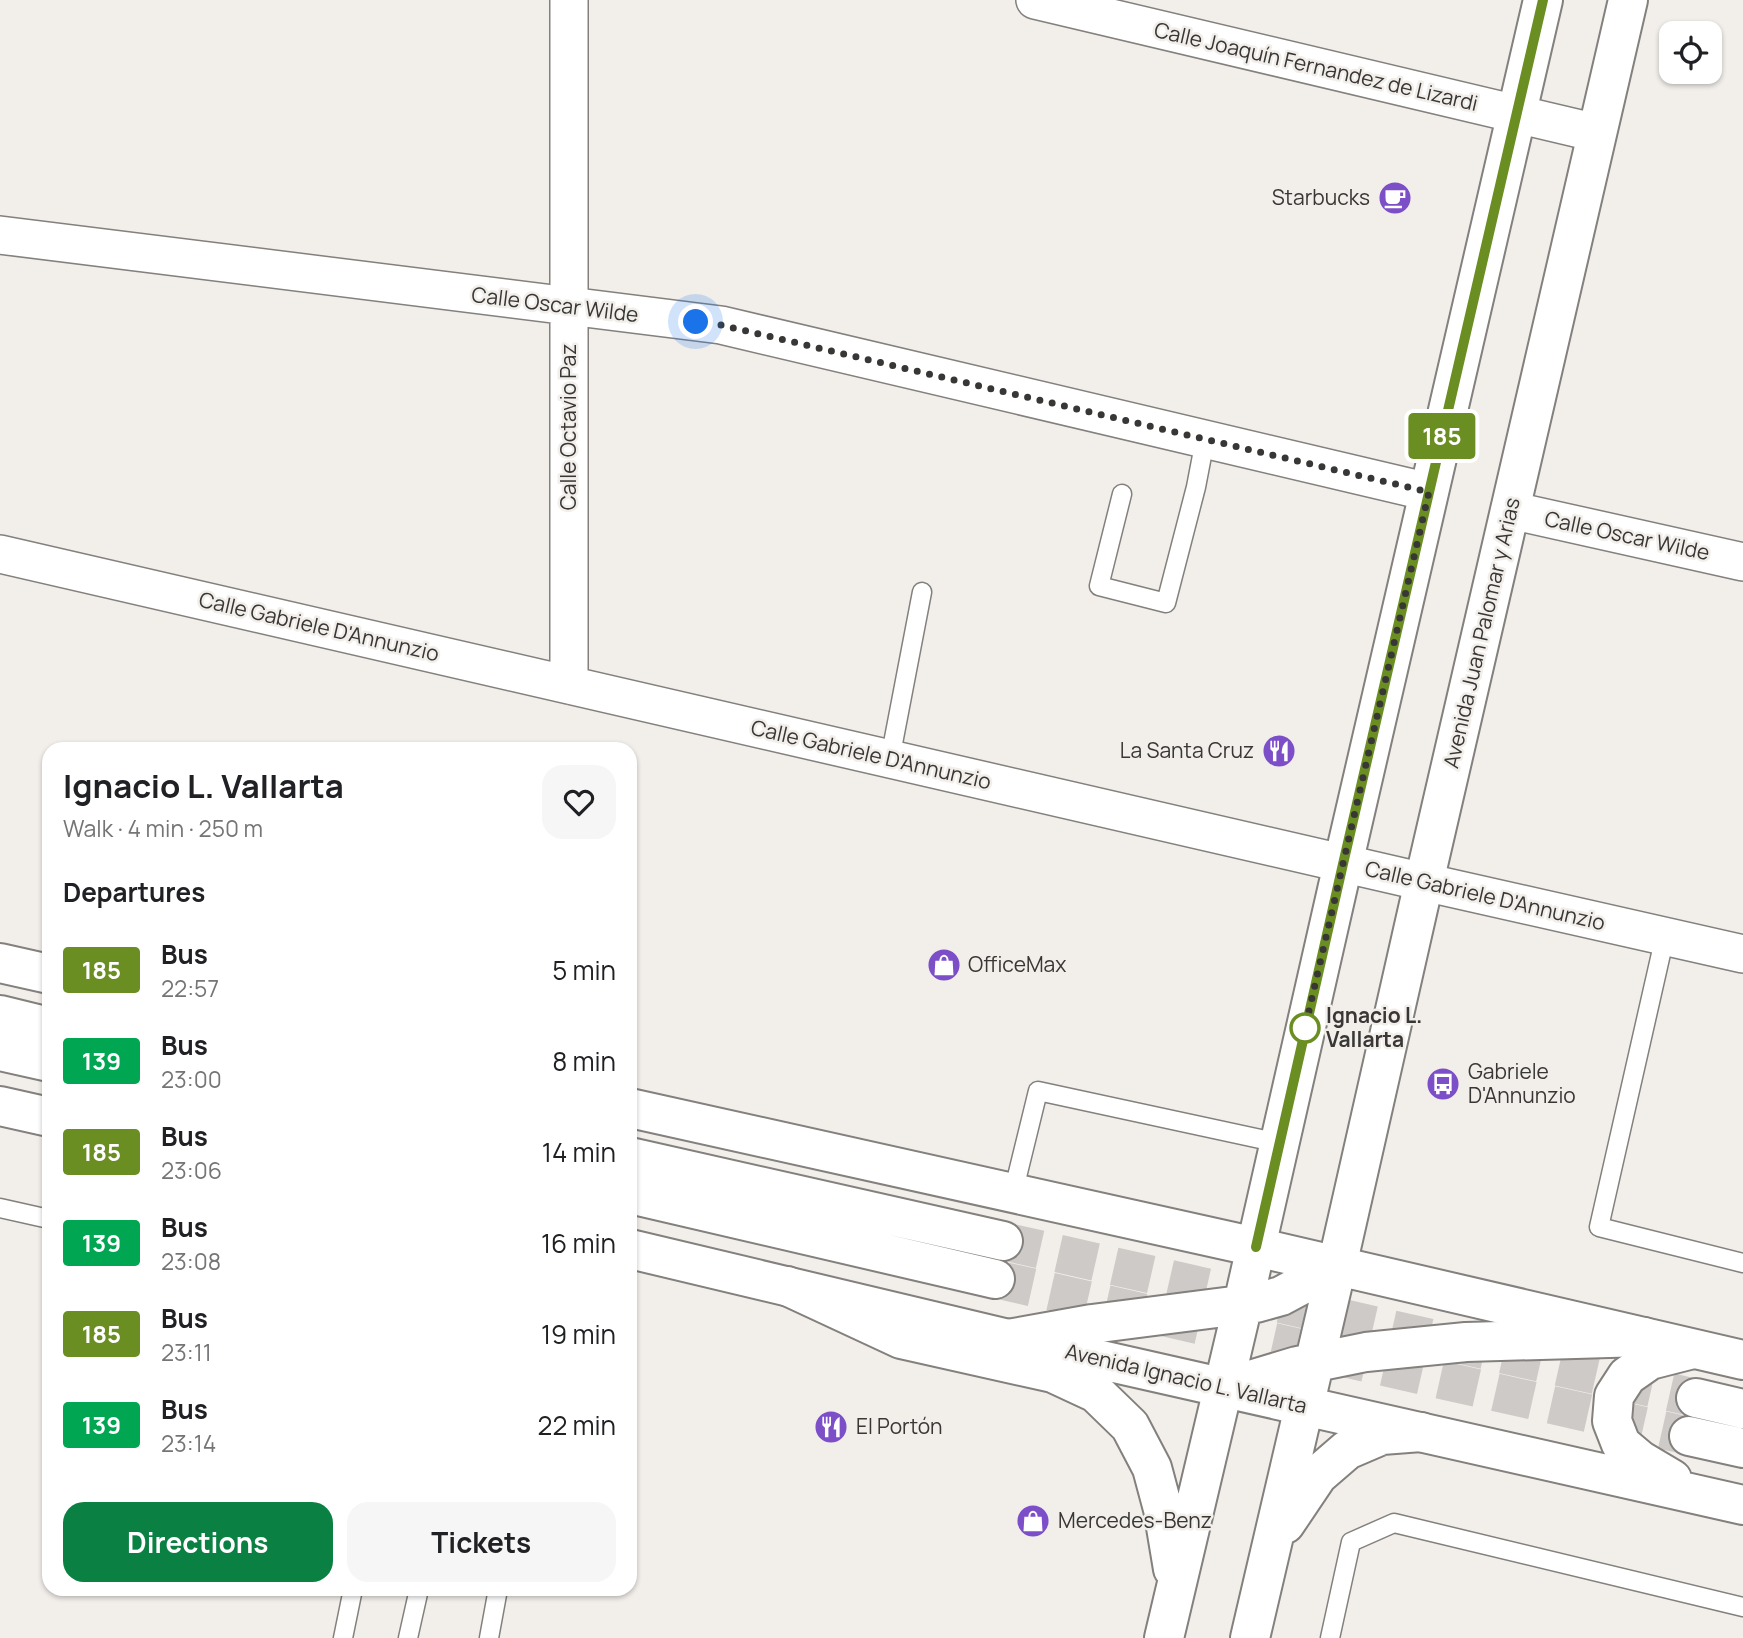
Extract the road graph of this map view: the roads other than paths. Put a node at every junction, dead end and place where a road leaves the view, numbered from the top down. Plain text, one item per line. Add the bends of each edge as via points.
1 (569, 0) edge
2 (1035, 0) edge
3 (1543, 0) edge
4 (1628, 0) edge
5 (1516, 114) junction
6 (1597, 133) junction
7 (0, 235) edge
8 (569, 307) junction
9 (1205, 440) junction
10 (1429, 492) junction
11 (1122, 494) dead end
12 (1510, 510) junction
13 (0, 554) edge
14 (1743, 562) edge
15 (922, 592) dead end
16 (569, 685) junction
17 (890, 759) junction
18 (1343, 864) junction
19 (1424, 882) junction
20 (1665, 936) junction
21 (1743, 954) edge
22 (0, 963) edge
23 (42, 972) edge
24 (0, 1016) edge
25 (42, 1025) edge
26 (0, 1051) edge
27 (42, 1060) edge
28 (0, 1106) edge
29 (637, 1110) edge
30 (42, 1115) edge
31 (1279, 1143) junction
32 (637, 1159) edge
33 (1013, 1193) junction
34 (637, 1196) edge
35 (0, 1208) edge
36 (42, 1217) edge
37 (1003, 1241) tunnel mouth
38 (1256, 1247) junction
39 (637, 1251) edge
40 (1743, 1263) edge
41 (1337, 1266) junction
42 (995, 1279) tunnel mouth
43 (787, 1286) junction
44 (1243, 1304) junction
45 (1644, 1337) junction
46 (1008, 1339) junction
47 (1695, 1349) junction
48 (1743, 1360) edge
49 (1314, 1363) junction
50 (1224, 1388) junction
51 (1696, 1398) tunnel mouth
52 (1304, 1405) junction
53 (1743, 1409) edge
54 (1421, 1432) junction
55 (1689, 1436) tunnel mouth
56 (1743, 1448) edge
57 (1700, 1495) junction
58 (1743, 1505) edge
59 (1269, 1553) junction
60 (1176, 1587) junction
61 (352, 1596) edge
62 (417, 1596) edge
63 (497, 1596) edge
64 (1743, 1606) edge
65 (343, 1638) edge
66 (408, 1638) edge
67 (489, 1638) edge
68 (1164, 1638) edge
69 (1250, 1638) edge
70 (1330, 1638) edge

1 - 8 street, Calle Octavio Paz
2 - 5 street, Calle Joaquín Fernandez de Lizardi
3 - 5 main road
4 - 6 main road, Avenida Juan Palomar y Arias
5 - 6 street, Calle Joaquín Fernandez de Lizardi
5 - 10 main road
6 - 12 main road, Avenida Juan Palomar y Arias
7 - 8 street, Calle Oscar Wilde
8 - 9 street, Calle Oscar Wilde via 721,325
8 - 16 street, Calle Octavio Paz
9 - 10 street, Calle Oscar Wilde
9 - 11 lane via 1166,603 1099,586
10 - 18 main road
12 - 14 street, Calle Oscar Wilde
12 - 19 main road, Avenida Juan Palomar y Arias
13 - 16 street, Calle Gabriele D'Annunzio
15 - 17 lane
16 - 17 street, Calle Gabriele D'Annunzio
17 - 18 street, Calle Gabriele D'Annunzio
18 - 19 street, Calle Gabriele D'Annunzio
18 - 31 main road
19 - 20 street, Calle Gabriele D'Annunzio
19 - 41 main road, Avenida Juan Palomar y Arias
20 - 21 street, Calle Gabriele D'Annunzio
20 - 40 lane via 1599,1227
22 - 23 main road
24 - 25 main road
26 - 27 main road
28 - 30 main road
29 - 33 main road
31 - 33 lane via 1038,1091
31 - 38 main road
32 - 37 main road
33 - 38 main road
34 - 42 main road
35 - 36 lane
38 - 41 main road
38 - 44 main road
39 - 43 main road, Avenida Ignacio L. Vallarta
41 - 44 main road via 1281,1296
41 - 45 main road
41 - 49 main road, Avenida Juan Palomar y Arias
43 - 46 main road, Avenida Ignacio L. Vallarta
43 - 60 main road via 901,1339 1053,1373 1096,1393 1130,1426 1152,1468
44 - 46 main road
44 - 50 main road
45 - 47 main road
45 - 49 main road via 1466,1342 1366,1352
46 - 50 main road, Avenida Ignacio L. Vallarta
47 - 48 main road
47 - 57 main road via 1650,1360 1627,1376 1614,1395 1612,1421 1621,1444 1640,1460
49 - 50 main road
49 - 52 main road, Avenida Juan Palomar y Arias
50 - 52 main road, Avenida Ignacio L. Vallarta
50 - 60 main road
51 - 53 main road
52 - 54 main road, Avenida Ignacio L. Vallarta
52 - 59 main road, Avenida Juan Palomar y Arias
54 - 57 main road, Avenida Ignacio L. Vallarta
54 - 59 main road via 1382,1435 1347,1450 1318,1475
55 - 56 main road
57 - 58 main road, Avenida Ignacio L. Vallarta
59 - 69 main road, Avenida Juan Palomar y Arias
60 - 68 main road
61 - 65 lane
62 - 66 lane
63 - 67 lane
64 - 70 lane via 1394,1522 1351,1542

